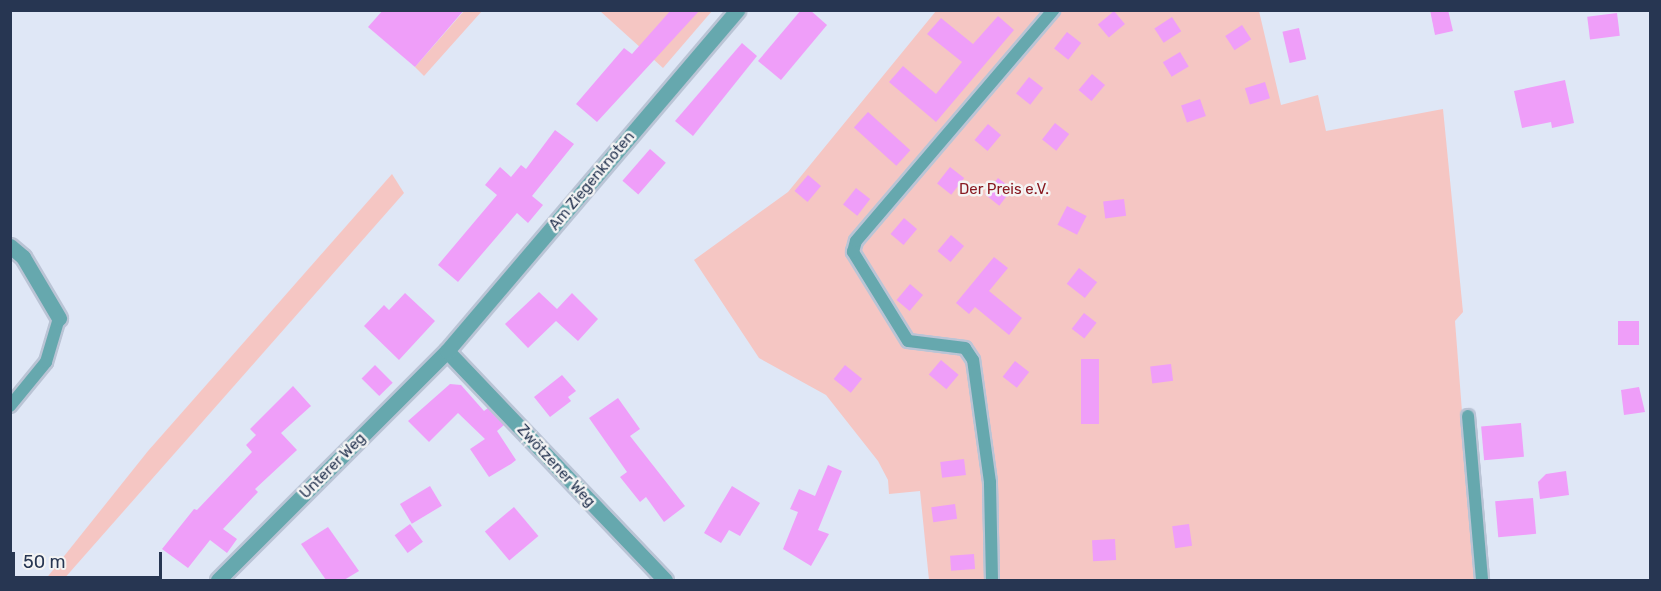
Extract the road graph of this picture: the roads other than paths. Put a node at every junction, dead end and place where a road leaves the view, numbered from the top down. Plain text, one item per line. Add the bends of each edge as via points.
1 (737, 10) edge
2 (1053, 10) edge
3 (10, 246) edge
4 (58, 318) joint
5 (447, 351) junction
6 (10, 406) edge
7 (1468, 416) dead end
8 (218, 580) edge
9 (665, 580) edge
10 (992, 580) edge
11 (1482, 580) edge

1 - 5 street, Am Ziegenknoten
2 - 10 lane via 856,241 853,252 908,341 965,348 973,360 990,482
3 - 4 street via 22,257
4 - 6 lane via 46,362
5 - 8 street, Unterer Weg
5 - 9 street, Zwötzener Weg
7 - 11 lane

